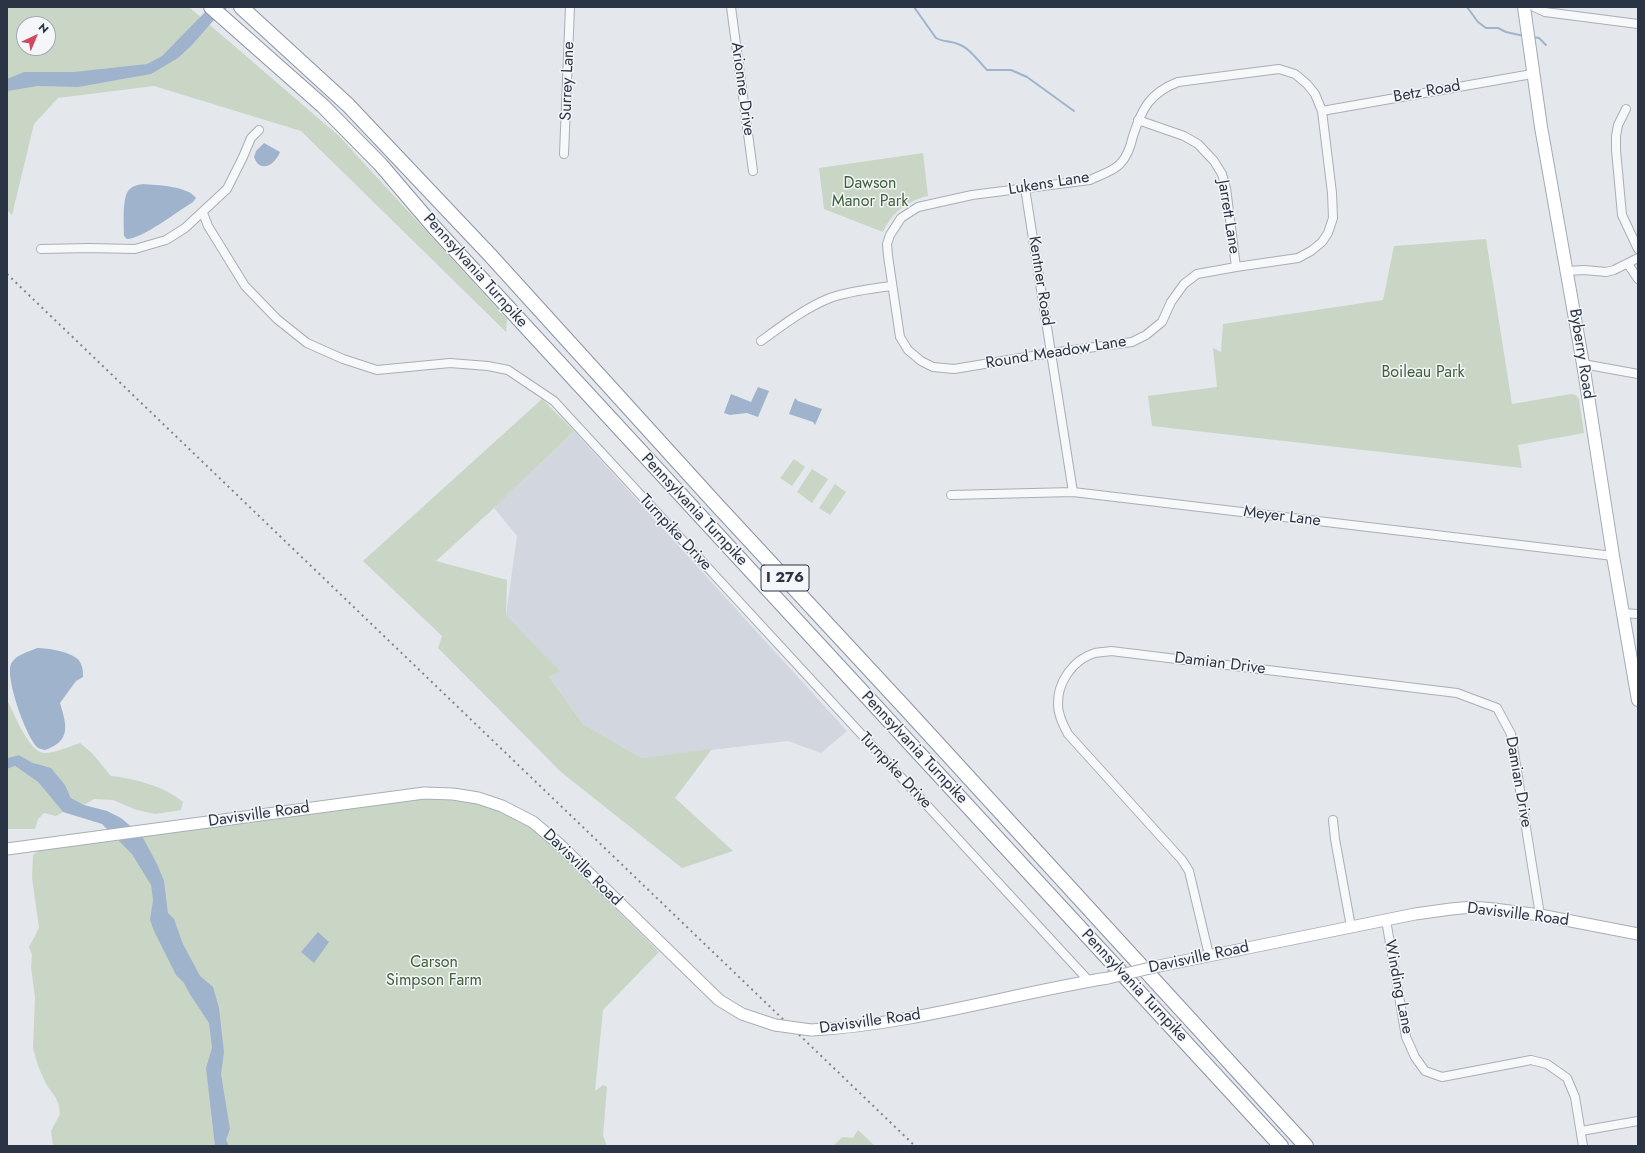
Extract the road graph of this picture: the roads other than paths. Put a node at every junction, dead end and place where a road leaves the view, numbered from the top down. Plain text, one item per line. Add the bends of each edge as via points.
1 (211, 7) edge
2 (241, 7) edge
3 (570, 7) edge
4 (731, 7) edge
5 (1524, 7) edge
6 (1534, 7) edge
7 (1638, 24) edge
8 (1532, 74) junction
9 (1626, 109) dead end
10 (1322, 111) junction
11 (1138, 120) junction
12 (259, 130) dead end
13 (564, 154) dead end
14 (753, 171) dead end
15 (1025, 188) junction
16 (203, 213) junction
17 (41, 249) dead end
18 (1638, 249) edge
19 (1638, 258) edge
20 (1628, 264) junction
21 (1236, 267) junction
22 (1567, 271) junction
23 (1638, 279) edge
24 (891, 286) junction
25 (761, 341) dead end
26 (1051, 353) junction
27 (1583, 364) junction
28 (1638, 374) edge
29 (1073, 492) junction
30 (952, 495) dead end
31 (1613, 556) junction
32 (1622, 613) junction
33 (1638, 614) edge
34 (1638, 700) edge
35 (1333, 820) dead end
36 (7, 849) edge
37 (1540, 915) junction
38 (1386, 920) junction
39 (1352, 927) junction
40 (1638, 934) edge
41 (1209, 955) junction
42 (1089, 981) junction
43 (1638, 1121) edge
44 (1581, 1131) junction
45 (1281, 1146) edge
46 (1306, 1146) edge
47 (1583, 1146) edge

1 - 45 highway, Pennsylvania Turnpike / I 276 via 323,106 381,165 449,243
2 - 46 highway, Pennsylvania Turnpike / I 276 via 348,105 485,250
3 - 13 street, Surrey Lane
4 - 14 street, Arionne Drive
5 - 8 main road, Byberry Road
6 - 7 street via 1545,12
8 - 10 street, Betz Road
8 - 22 main road, Byberry Road
9 - 18 street via 1618,125 1616,150 1622,215
10 - 11 street, Lukens Lane via 1315,94 1307,84 1295,74 1278,69 1178,82 1154,94
10 - 21 street, Round Meadow Lane via 1332,193 1333,218 1328,233 1322,242 1298,258
11 - 15 street, Lukens Lane via 1125,156 1120,164 1108,172 1090,180
11 - 21 street, Jarrett Lane via 1184,136 1198,144 1214,161 1222,174 1226,188
12 - 16 street via 251,138 227,189
15 - 24 street, Lukens Lane via 972,195 918,207 901,218 887,244
15 - 26 street, Kentner Road
16 - 17 street via 166,240 135,249
16 - 42 street, Turnpike Drive via 208,226 246,286 277,319 307,343 377,370 450,363 508,370 554,401
19 - 20 street
20 - 22 street via 1606,272
20 - 23 street
21 - 26 street, Round Meadow Lane via 1197,274 1184,284 1171,302 1162,322 1132,342
22 - 27 main road, Byberry Road
24 - 25 street via 830,298 810,307
24 - 26 street, Round Meadow Lane via 900,337 908,350 933,367 954,369
26 - 29 street, Kentner Road
27 - 28 street
27 - 31 main road, Byberry Road
29 - 30 street, Meyer Lane
29 - 31 street, Meyer Lane
31 - 32 main road, Byberry Road
32 - 33 street
32 - 34 main road, Byberry Road
35 - 39 street
36 - 42 street, Davisville Road, bridge via 424,793 453,794 478,798 502,806 533,822 559,844 719,1000 742,1014 775,1025 811,1030 840,1029
37 - 38 street, Davisville Road via 1472,907 1451,908
37 - 40 street, Davisville Road
37 - 41 street, Damian Drive via 1511,734 1497,708 1457,693 1111,651 1094,654 1067,672 1060,687 1060,718 1068,734 1182,860 1189,871
38 - 39 street, Davisville Road
38 - 44 street, Winding Lane via 1406,1037 1425,1071 1442,1077 1531,1060 1547,1064 1567,1078 1575,1097
39 - 41 street, Davisville Road
41 - 42 street, Davisville Road, bridge
43 - 44 street
44 - 47 street, Winding Lane

